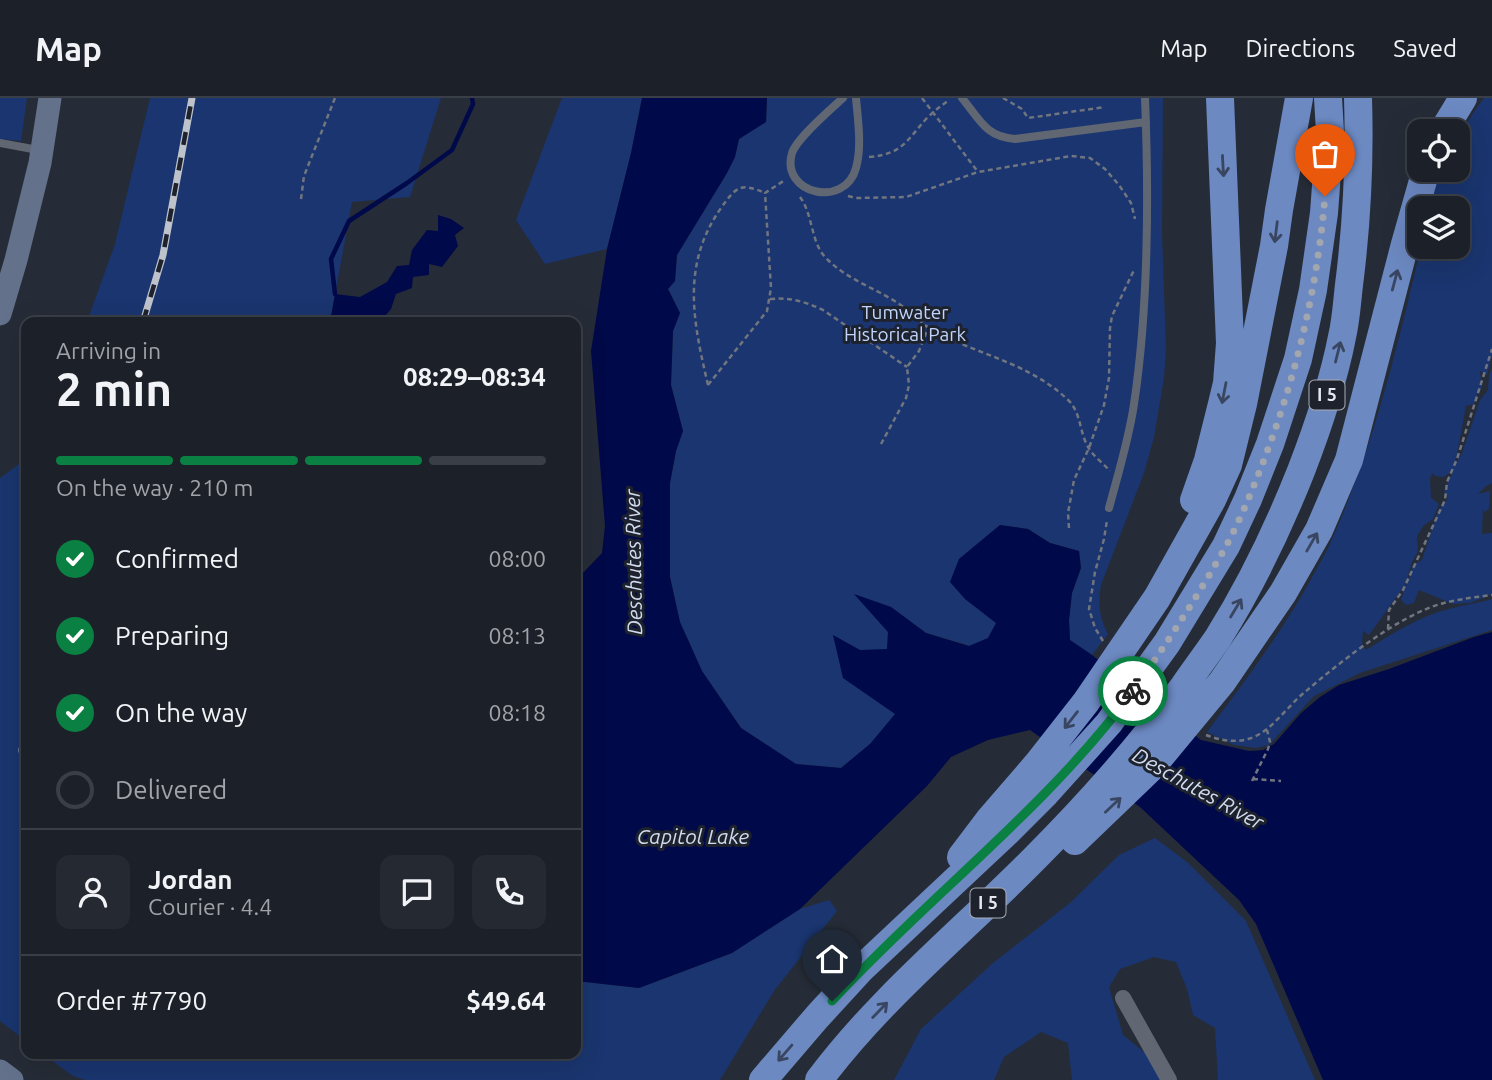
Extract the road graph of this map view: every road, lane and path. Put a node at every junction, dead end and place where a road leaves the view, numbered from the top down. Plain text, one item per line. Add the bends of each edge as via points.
1 (50, 98) edge
2 (335, 98) edge
3 (843, 98) edge
4 (856, 98) edge
5 (922, 98) edge
6 (962, 98) edge
7 (1003, 98) edge
8 (1145, 98) edge
9 (1220, 98) edge
10 (1328, 98) edge
11 (1463, 98) edge
12 (949, 100) edge
13 (1359, 102) edge
14 (1105, 107) dead end
15 (1297, 107) edge
16 (933, 112) junction
17 (1450, 119) edge
18 (1146, 122) junction
19 (0, 143) edge
20 (42, 151) junction
21 (864, 158) dead end
22 (978, 172) junction
23 (782, 174) dead end
24 (1423, 182) edge
25 (853, 188) dead end
26 (792, 190) dead end
27 (765, 193) junction
28 (301, 200) dead end
29 (811, 207) dead end
30 (808, 212) junction
31 (1137, 226) dead end
32 (1136, 266) dead end
33 (770, 299) junction
34 (0, 314) edge
35 (928, 328) junction
36 (1492, 349) edge
37 (907, 367) junction
38 (880, 444) dead end
39 (1089, 448) junction
40 (1116, 478) junction
41 (1109, 508) joint
42 (1069, 528) dead end
43 (1492, 595) edge
44 (1140, 625) junction
45 (1095, 628) dead end
46 (1388, 629) junction
47 (1266, 729) junction
48 (1206, 735) dead end
49 (1281, 780) dead end
50 (998, 826) junction
51 (1039, 863) junction
52 (1123, 998) dead end
53 (0, 1071) edge
54 (12, 1080) edge
55 (763, 1080) edge
56 (819, 1080) edge
57 (1169, 1080) edge

1 - 20 main road
2 - 28 path via 304,176
3 - 4 lane via 792,152 792,173 809,190 835,191 856,171
5 - 16 path
6 - 18 lane via 988,131 1000,138
7 - 14 path via 1028,118
8 - 18 lane
9 -> 44 highway via 1230,319 1227,383 1201,481 1139,614
10 - 50 highway, I 5 via 1324,213 1313,290 1298,359 1248,499 1226,546 1167,643 1109,723 1046,793
11 - 17 highway
12 - 16 path
51 -> 13 highway, I 5 via 1153,729 1217,640 1270,543 1312,442 1343,336 1356,227
15 -> 44 highway via 1274,246 1228,465
16 - 21 path via 900,149
16 - 22 path
18 - 40 lane via 1142,341 1134,406
19 - 20 lane
20 - 34 main road
22 - 25 path via 906,197 845,195
22 - 31 path via 1072,156 1090,158 1119,185 1131,203
23 - 27 path via 786,182
51 -> 24 highway via 1095,822 1151,768 1222,682 1283,593 1319,530 1349,460
26 - 30 path
27 - 33 path
27 - 33 path via 750,187 733,191 712,221 695,265 696,323 708,385 767,312
29 - 30 path
30 - 35 path via 826,259 906,308
32 - 39 path via 1112,316 1110,378
33 - 37 path via 816,306
35 - 37 path
35 - 39 path via 1051,386 1070,401
36 - 46 path via 1445,500 1389,610
37 - 38 path via 906,398
39 - 40 path
39 - 42 path via 1074,480
40 - 41 lane
41 - 45 path via 1089,609
43 - 46 path via 1443,603
44 -> 50 highway
46 - 47 path via 1302,694
47 - 48 path via 1248,739 1223,741
47 - 49 path via 1270,742 1252,780
50 -> 55 highway
56 -> 51 highway via 941,947
52 - 57 street
53 - 54 main road

